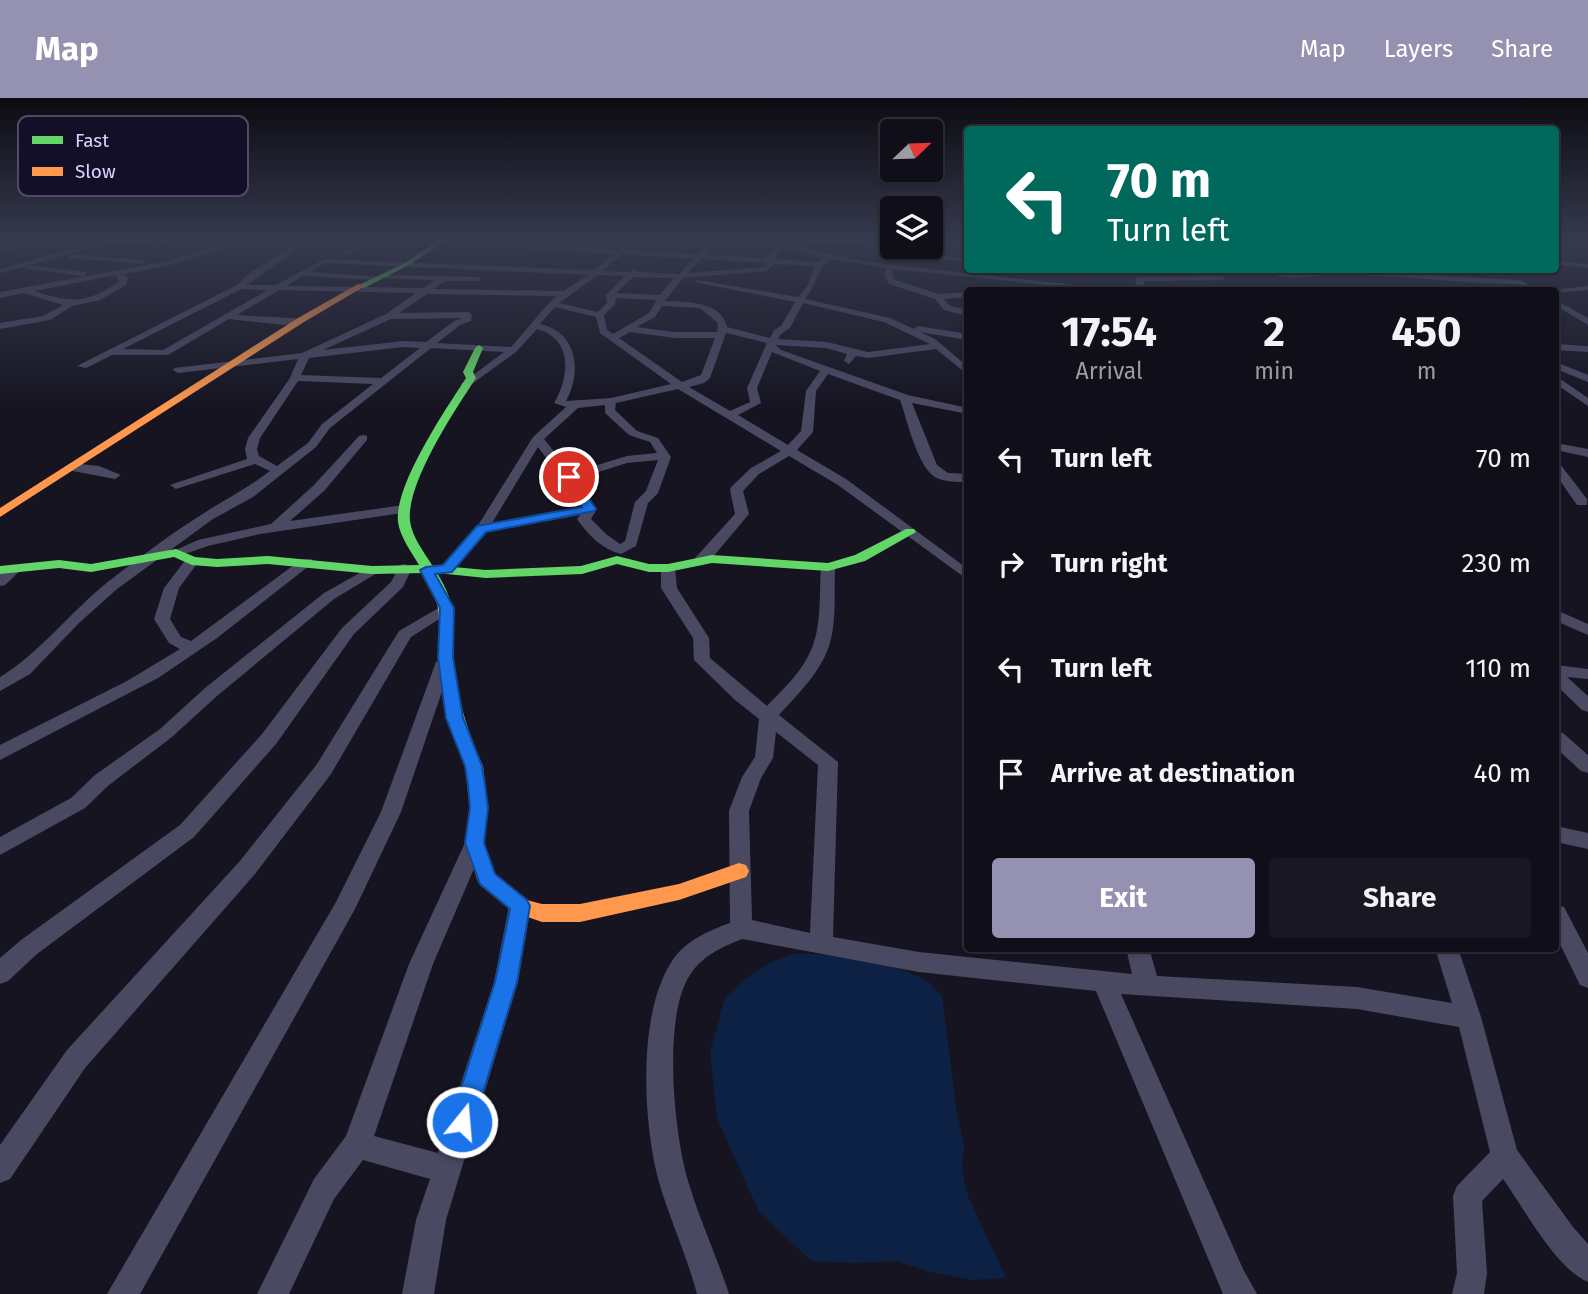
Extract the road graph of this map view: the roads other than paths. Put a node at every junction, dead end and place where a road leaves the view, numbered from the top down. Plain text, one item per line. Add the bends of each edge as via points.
1 (39, 295) edge
2 (106, 295) edge
3 (224, 295) edge
4 (268, 295) edge
5 (356, 295) joint
6 (360, 295) edge
7 (419, 295) edge
8 (495, 295) edge
9 (564, 295) edge
10 (611, 295) edge
11 (623, 295) edge
12 (667, 295) edge
13 (761, 295) edge
14 (806, 295) edge
15 (932, 295) edge
16 (960, 295) edge
17 (939, 297) junction
18 (802, 300) junction
19 (662, 301) junction
20 (386, 302) dead end
21 (70, 303) junction
22 (406, 303) junction
23 (428, 303) dead end
24 (485, 304) dead end
25 (553, 304) junction
26 (1559, 304) edge
27 (964, 312) edge
28 (471, 315) junction
29 (600, 315) junction
30 (1559, 315) edge
31 (389, 316) junction
32 (230, 317) junction
33 (1586, 318) edge
34 (301, 320) junction
35 (0, 326) edge
36 (535, 326) junction
37 (904, 326) junction
38 (629, 329) junction
39 (721, 332) junction
40 (964, 336) edge
41 (614, 338) junction
42 (1559, 340) edge
43 (468, 342) junction
44 (774, 344) junction
45 (431, 345) junction
46 (937, 346) junction
47 (1570, 346) junction
48 (1559, 347) edge
49 (1588, 349) edge
50 (513, 350) junction
51 (110, 352) junction
52 (852, 353) junction
53 (305, 355) junction
54 (238, 363) junction
55 (82, 366) dead end
56 (1559, 366) edge
57 (964, 369) edge
58 (178, 370) dead end
59 (828, 372) junction
60 (295, 378) junction
61 (1588, 379) edge
62 (380, 381) junction
63 (1559, 381) edge
64 (465, 386) junction
65 (682, 387) junction
66 (905, 398) junction
67 (611, 401) junction
68 (1588, 403) edge
69 (575, 405) junction
70 (964, 410) edge
71 (730, 415) junction
72 (363, 438) dead end
73 (537, 439) junction
74 (1559, 448) edge
75 (790, 450) junction
76 (1588, 453) edge
77 (665, 457) junction
78 (256, 460) junction
79 (71, 467) junction
80 (278, 471) junction
81 (1559, 471) edge
82 (115, 475) dead end
83 (569, 477) junction
84 (964, 478) edge
85 (176, 485) dead end
86 (1581, 502) dead end
87 (404, 509) junction
88 (590, 509) junction
89 (0, 513) edge
90 (277, 526) junction
91 (482, 529) junction
92 (910, 532) junction
93 (176, 553) junction
94 (617, 554) junction
95 (149, 559) junction
96 (701, 559) junction
97 (192, 561) junction
98 (307, 562) junction
99 (828, 567) junction
100 (405, 568) junction
101 (668, 568) junction
102 (8, 569) edge
103 (447, 569) junction
104 (372, 570) junction
105 (426, 570) junction
106 (964, 573) edge
107 (0, 582) edge
108 (447, 608) junction
109 (1559, 616) edge
110 (1588, 630) edge
111 (191, 648) junction
112 (446, 658) junction
113 (1559, 670) edge
114 (1588, 674) edge
115 (1559, 679) edge
116 (0, 685) edge
117 (1588, 706) edge
118 (768, 716) junction
119 (1559, 741) edge
120 (0, 753) edge
121 (1588, 766) edge
122 (1559, 835) edge
123 (1588, 841) edge
124 (475, 843) junction
125 (0, 847) edge
126 (739, 871) junction
127 (520, 906) junction
128 (1559, 920) edge
129 (741, 929) junction
130 (821, 944) junction
131 (1138, 952) edge
132 (1447, 952) edge
133 (0, 973) edge
134 (1588, 977) edge
135 (1104, 982) junction
136 (1148, 986) junction
137 (1469, 1017) junction
138 (357, 1145) junction
139 (1504, 1157) junction
140 (0, 1169) edge
141 (447, 1169) junction
142 (1588, 1267) edge
143 (416, 1292) edge
144 (123, 1294) edge
145 (273, 1294) edge
146 (713, 1294) edge
147 (1241, 1294) edge
148 (1468, 1294) edge

1 - 21 street
2 - 21 street via 86,304
3 - 51 street
4 - 32 street
5 - 6 street
5 - 34 street via 335,300
7 - 22 street
8 - 24 street
9 - 25 street
10 - 29 street via 611,303
11 - 19 street
12 - 19 street
13 - 18 street
14 - 18 street
15 - 17 street
16 - 17 street
17 - 27 street via 947,307
18 - 37 street
18 - 44 street via 785,328 777,332
19 - 38 street via 652,315
19 - 39 street via 705,303 722,322
20 - 22 street
21 - 35 street via 45,318
22 - 23 street
22 - 31 street
25 - 29 street
25 - 36 street via 537,318
26 - 33 street
28 - 31 street
28 - 43 street via 463,323
28 - 45 street
29 - 41 street via 604,331
30 - 33 street
31 - 53 street
32 - 34 street
32 - 51 street via 165,353
34 - 54 street
36 - 50 street
36 - 69 street via 551,328 560,338 571,375 559,402
37 - 40 street
37 - 46 street
38 - 39 street via 675,335
38 - 41 street
39 - 44 street
39 - 65 street via 706,376
41 - 65 street
42 - 47 street
43 - 45 street
43 - 50 street
43 - 64 street via 471,378
44 - 52 street via 827,345
44 - 59 street via 778,352
44 - 71 street via 752,388 756,404
45 - 53 street
45 - 62 street
46 - 52 street
46 - 57 street
47 - 48 street
47 - 49 street
50 - 64 street
51 - 55 street
52 - 59 street via 848,363
53 - 54 street
53 - 60 street
54 - 58 street
54 - 79 street
56 - 61 street
59 - 66 street
59 - 75 street via 811,391 807,432
60 - 62 street
60 - 78 street via 254,438 251,454
62 - 80 street
63 - 68 street
64 - 87 street via 437,434
65 - 67 street
65 - 71 street
66 - 70 street
66 - 84 street via 933,469 944,477
67 - 69 street
67 - 77 street via 612,415 633,433 654,440
69 - 73 street
71 - 75 street
72 - 90 street
73 - 83 street
73 - 91 street
74 - 76 street
75 - 92 street
75 - 96 street via 755,471 736,490 742,514 715,550
77 - 83 street via 636,458
77 - 94 street via 652,493 642,502 631,543
78 - 80 street
78 - 85 street
79 - 82 street
79 - 89 street
80 - 95 street
81 - 86 street
83 - 88 street
87 - 90 street
87 - 105 street via 407,533
88 - 91 street
88 - 94 street via 584,519
90 - 93 street via 209,539
91 - 103 street
92 - 99 street via 860,558
92 - 106 street
93 - 95 street
93 - 97 street
94 - 101 street via 649,568
94 - 103 street via 582,570 486,574
95 - 102 street via 91,568 59,564
95 - 116 street via 72,620 24,670
96 - 99 street
96 - 101 street
97 - 98 street
97 - 111 street via 172,588 162,619 175,640
98 - 104 street
98 - 111 street
99 - 118 street via 820,649 804,677
100 - 104 street
100 - 105 street
100 - 133 street via 398,584 348,631 269,739 187,831
101 - 118 street via 669,588 701,638 702,660
102 - 107 street
103 - 105 street
104 - 125 street via 329,596 78,803
105 - 108 street
108 - 112 street
108 - 140 street via 405,634 324,769 247,867 76,1059
109 - 110 street
111 - 120 street via 127,688
112 - 124 street via 455,718 474,766 479,808
112 - 144 street via 391,812 344,909
113 - 114 street
115 - 117 street
118 - 126 street via 764,758 739,811
118 - 130 street via 828,762
119 - 121 street
122 - 123 street
124 - 127 street via 487,879
124 - 138 street via 421,964
126 - 127 street via 679,892 580,913 542,913
126 - 129 street
127 - 141 street via 506,982
128 - 134 street
129 - 130 street
129 - 146 street via 710,940 681,968 670,990 666,1016 662,1128 670,1171
130 - 135 street via 919,962
131 - 136 street
132 - 137 street
135 - 136 street
135 - 147 street
136 - 137 street via 1357,998
137 - 139 street
138 - 141 street
138 - 145 street via 324,1189
139 - 142 street
139 - 148 street via 1466,1196 1472,1273
141 - 143 street

